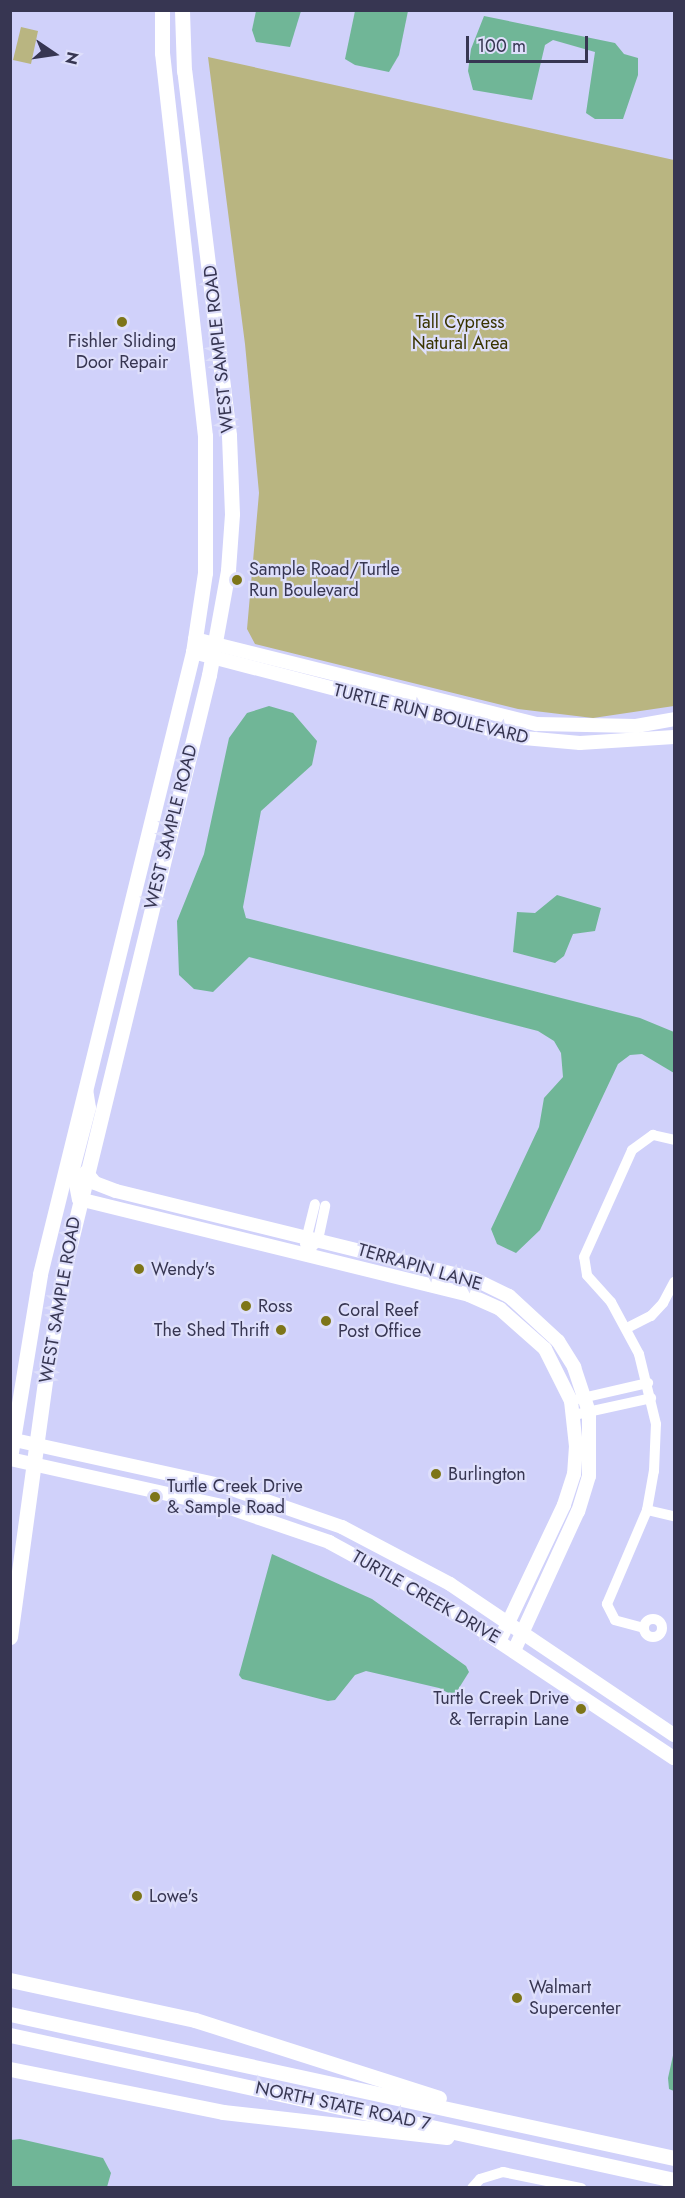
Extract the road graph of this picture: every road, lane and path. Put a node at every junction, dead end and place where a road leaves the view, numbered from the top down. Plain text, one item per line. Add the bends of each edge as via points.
1 (162, 10) edge
2 (182, 10) edge
3 (194, 646) junction
4 (215, 651) junction
5 (675, 719) edge
6 (675, 737) edge
7 (124, 928) junction
8 (139, 960) junction
9 (85, 1087) junction
10 (675, 1140) edge
11 (86, 1172) junction
12 (80, 1199) junction
13 (320, 1205) dead end
14 (311, 1238) junction
15 (306, 1254) junction
16 (673, 1289) edge
17 (627, 1328) junction
18 (648, 1383) junction
19 (585, 1397) junction
20 (651, 1398) junction
21 (571, 1401) junction
22 (589, 1412) junction
23 (574, 1415) junction
24 (12, 1440) edge
25 (36, 1444) junction
26 (10, 1459) edge
27 (33, 1464) junction
28 (258, 1496) junction
29 (567, 1497) junction
30 (648, 1510) junction
31 (254, 1515) junction
32 (675, 1516) edge
33 (562, 1546) junction
34 (391, 1550) junction
35 (369, 1562) junction
36 (507, 1623) junction
37 (644, 1628) dead end
38 (522, 1633) junction
39 (10, 1637) edge
40 (500, 1640) junction
41 (514, 1651) junction
42 (675, 1735) edge
43 (675, 1758) edge
44 (10, 1980) edge
45 (10, 2014) edge
46 (10, 2035) edge
47 (10, 2069) edge
48 (531, 2127) junction
49 (524, 2145) junction
50 (675, 2158) edge
51 (675, 2180) edge
52 (472, 2187) edge
53 (581, 2187) edge

1 - 3 main road, WEST SAMPLE ROAD via 162,53 205,436 205,573
2 - 4 main road, WEST SAMPLE ROAD via 184,70 229,435 228,570
3 - 4 street, TURTLE RUN BOULEVARD
3 - 7 main road, WEST SAMPLE ROAD
4 - 5 street, TURTLE RUN BOULEVARD via 537,724 636,726
4 - 6 street, TURTLE RUN BOULEVARD via 524,738 580,743
4 - 8 main road, WEST SAMPLE ROAD
7 - 8 main road
7 - 9 main road, WEST SAMPLE ROAD
8 - 11 main road, WEST SAMPLE ROAD
9 - 12 street via 89,1108 73,1169
9 - 24 main road, WEST SAMPLE ROAD via 34,1302
10 - 17 street via 653,1135 632,1150 584,1257 587,1275
11 - 12 main road, WEST SAMPLE ROAD
11 - 14 street, TERRAPIN LANE via 101,1187
12 - 15 street, TERRAPIN LANE
12 - 25 main road, WEST SAMPLE ROAD via 57,1306
13 - 14 street
14 - 15 street
14 - 19 street, TERRAPIN LANE via 474,1279 509,1296 558,1341 574,1367
15 - 21 street, TERRAPIN LANE via 469,1295 500,1310 545,1348
16 - 17 street via 651,1316
17 - 18 street
18 - 19 street
18 - 20 street
19 - 21 street
19 - 22 street, TERRAPIN LANE
20 - 22 street
20 - 30 street via 657,1448
21 - 23 street, TERRAPIN LANE
22 - 23 street
22 - 33 street, TERRAPIN LANE via 589,1476
23 - 29 street, TERRAPIN LANE via 574,1474
24 - 25 street, TURTLE CREEK DRIVE
24 - 26 main road, WEST SAMPLE ROAD
25 - 27 main road, WEST SAMPLE ROAD
25 - 28 street, TURTLE CREEK DRIVE
26 - 27 street, TURTLE CREEK DRIVE
27 - 31 street, TURTLE CREEK DRIVE
27 - 39 main road, WEST SAMPLE ROAD
28 - 31 street
28 - 34 street, TURTLE CREEK DRIVE via 327,1520
29 - 33 street via 572,1510
29 - 36 street, TERRAPIN LANE
30 - 32 street
30 - 37 street via 607,1604 615,1620
31 - 35 street, TURTLE CREEK DRIVE
33 - 38 street, TERRAPIN LANE
34 - 35 street via 384,1558
34 - 36 street, TURTLE CREEK DRIVE
35 - 40 street, TURTLE CREEK DRIVE
36 - 38 street, TURTLE CREEK DRIVE
36 - 40 street, TERRAPIN LANE
38 - 41 street, TERRAPIN LANE
38 - 42 street, TURTLE CREEK DRIVE
40 - 41 street, TURTLE CREEK DRIVE
41 - 43 street, TURTLE CREEK DRIVE
44 - 48 main road via 205,2023
45 - 48 main road, NORTH STATE ROAD 7
46 - 49 main road, NORTH STATE ROAD 7
47 - 49 main road via 223,2112
48 - 50 main road, NORTH STATE ROAD 7
49 - 51 main road, NORTH STATE ROAD 7
52 - 53 street via 480,2178 503,2172

